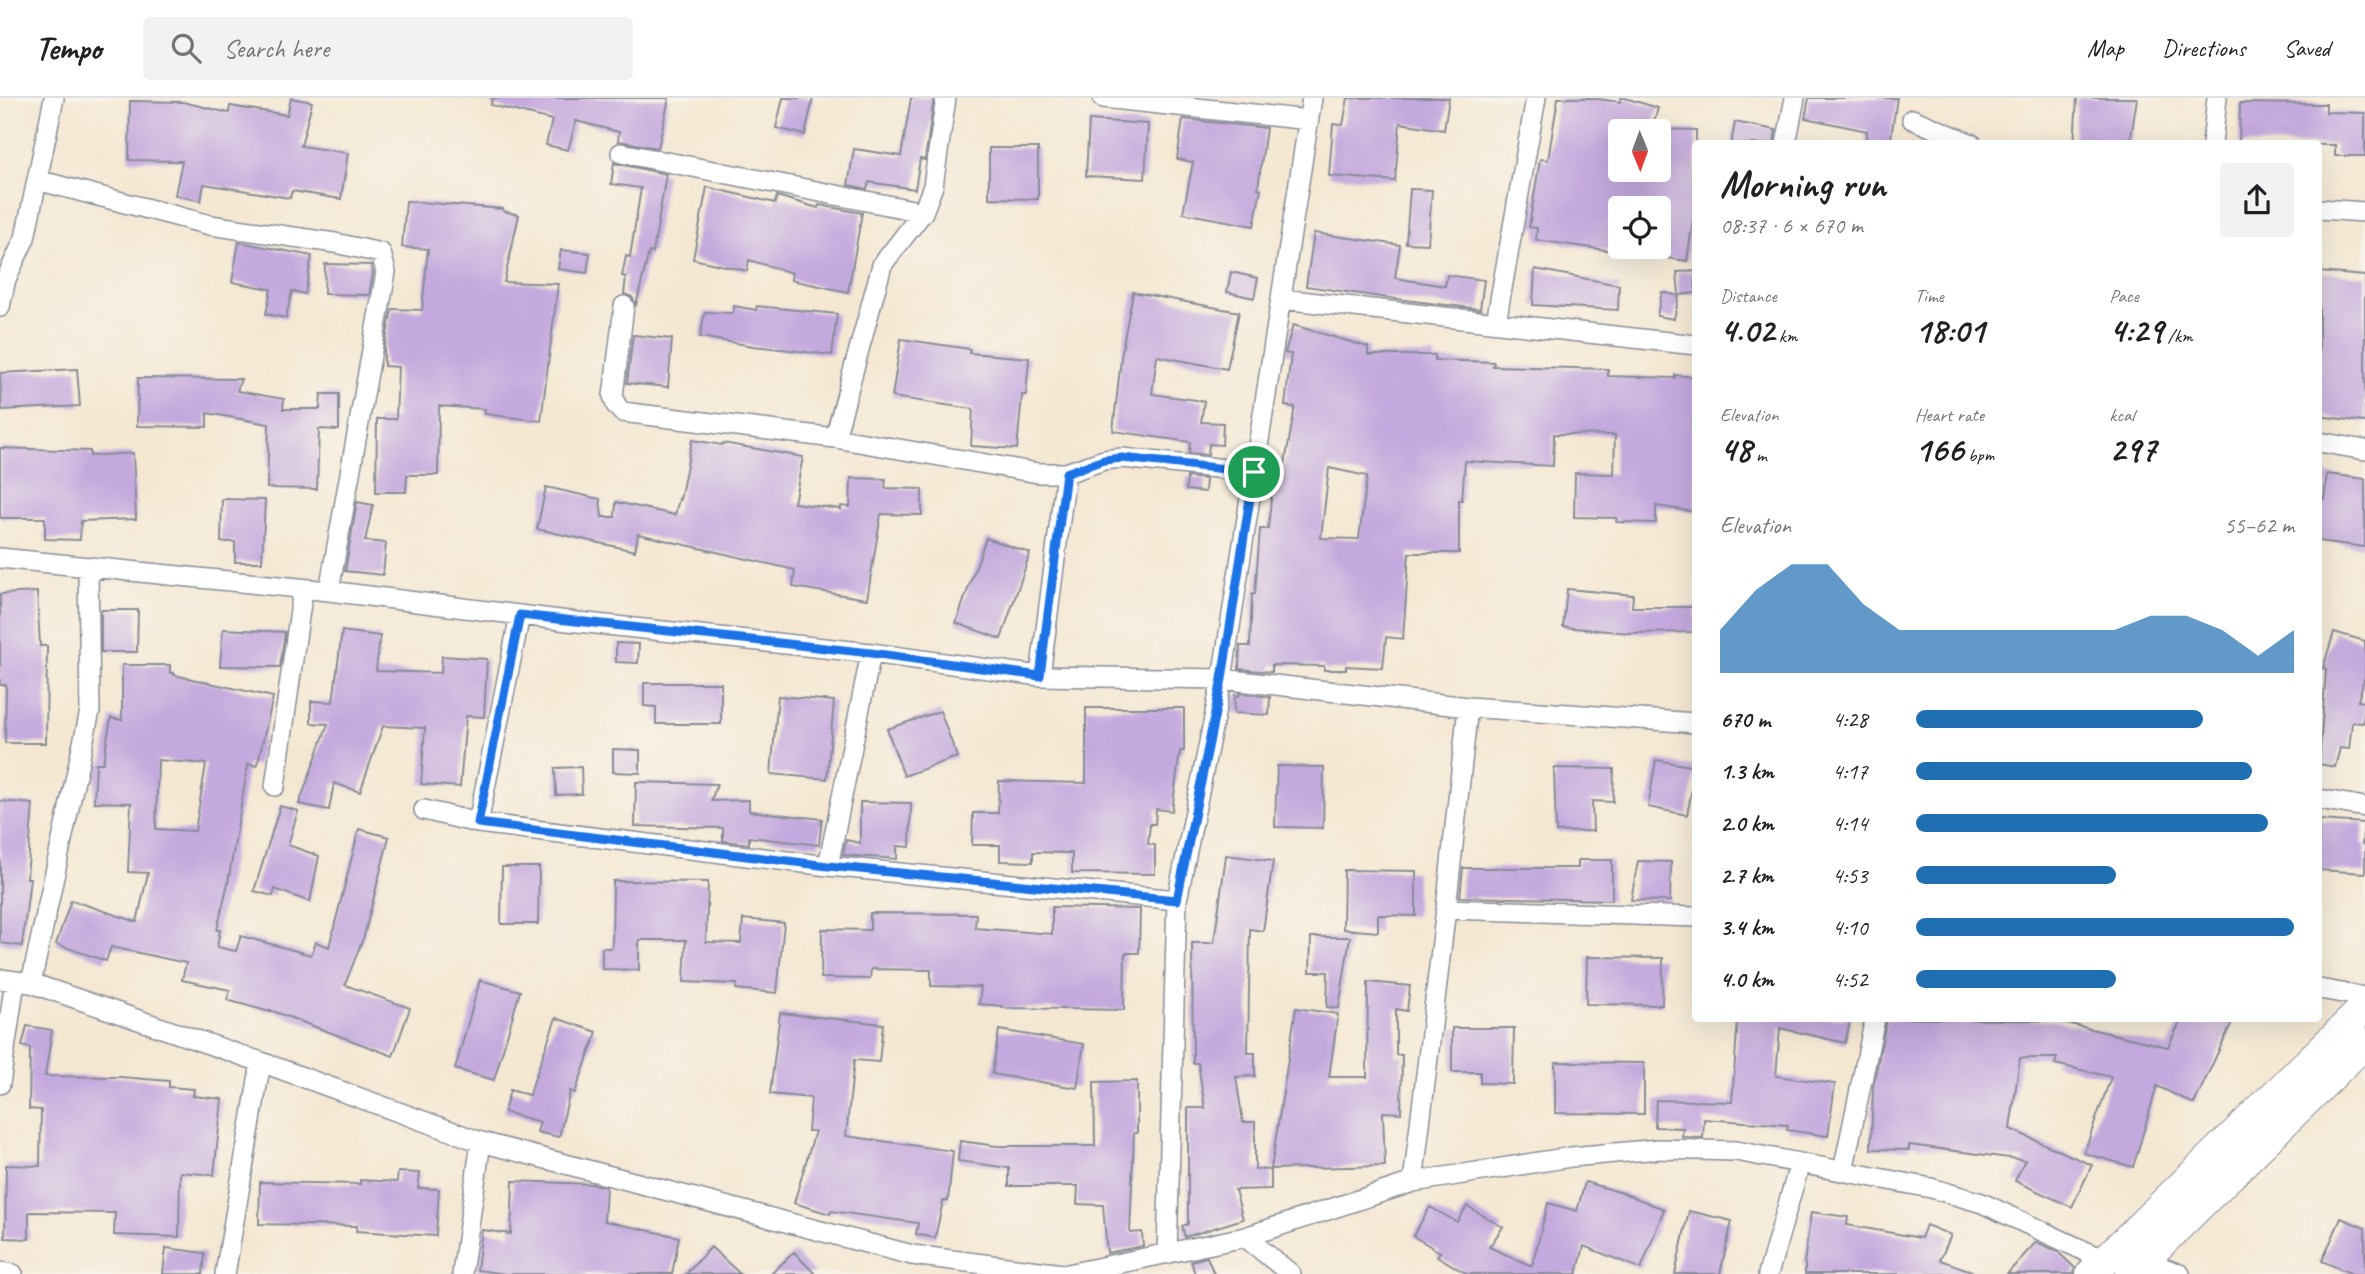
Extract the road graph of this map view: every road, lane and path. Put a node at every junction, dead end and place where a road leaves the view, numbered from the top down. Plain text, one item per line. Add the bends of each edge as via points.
1 (54, 98) edge
2 (946, 98) edge
3 (1103, 98) edge
4 (1312, 98) edge
5 (1536, 98) edge
6 (1795, 98) edge
7 (2217, 98) edge
8 (1912, 119) dead end
9 (1309, 120) junction
10 (1787, 140) edge
11 (1962, 140) edge
12 (2212, 140) edge
13 (621, 153) dead end
14 (37, 180) junction
15 (2322, 209) edge
16 (923, 212) junction
17 (2365, 212) edge
18 (1282, 299) junction
19 (624, 306) dead end
20 (0, 307) edge
21 (1496, 323) junction
22 (1692, 345) edge
23 (835, 438) junction
24 (2322, 443) edge
25 (2365, 450) edge
26 (1254, 472) junction
27 (1066, 473) junction
28 (0, 558) edge
29 (88, 567) junction
30 (303, 590) junction
31 (329, 591) junction
32 (520, 615) junction
33 (871, 653) junction
34 (1040, 676) junction
35 (1222, 679) junction
36 (1468, 707) junction
37 (1692, 723) edge
38 (275, 786) dead end
39 (2322, 800) edge
40 (2365, 807) edge
41 (424, 810) dead end
42 (478, 823) junction
43 (828, 866) junction
44 (1177, 900) junction
45 (1446, 909) junction
46 (1692, 917) edge
47 (15, 981) edge
48 (2322, 990) edge
49 (2365, 997) edge
50 (2365, 1007) edge
51 (1874, 1022) edge
52 (2365, 1043) edge
53 (261, 1062) junction
54 (0, 1084) edge
55 (481, 1142) junction
56 (1800, 1163) junction
57 (1843, 1171) junction
58 (1413, 1182) junction
59 (1245, 1237) junction
60 (1167, 1254) junction
61 (2097, 1267) edge
62 (2137, 1267) edge
63 (0, 1272) edge
64 (13, 1274) edge
65 (225, 1274) edge
66 (461, 1274) edge
67 (1063, 1274) edge
68 (1068, 1274) edge
69 (1291, 1274) edge
70 (1768, 1274) edge
71 (2180, 1274) edge

1 - 14 street
2 - 16 street via 933,186
3 - 9 street
4 - 9 street
5 - 21 street
6 - 10 street
7 - 12 street
8 - 11 street
9 - 18 street
13 - 16 street
14 - 20 street via 25,238 6,279
14 - 31 street via 210,225 381,253 386,272
15 - 17 street
16 - 23 street via 882,265
18 - 21 street
18 - 26 street
19 - 23 street via 613,396 622,412
21 - 22 street
23 - 27 street via 1038,473
24 - 25 street
26 - 27 street via 1122,458
26 - 35 street
27 - 34 street
28 - 29 street
29 - 30 street
29 - 47 street via 90,711
30 - 31 street
30 - 38 street
31 - 32 street
32 - 33 street
32 - 42 street
33 - 34 street
33 - 43 street
34 - 35 street
35 - 36 street
35 - 44 street
36 - 37 street
36 - 45 street
39 - 40 street
41 - 42 street
42 - 43 street
43 - 44 street
44 - 60 street
45 - 46 street
45 - 58 street
47 - 53 street
47 - 54 street
48 - 49 street
50 - 61 main road
51 - 57 street
52 - 62 main road
53 - 55 street
53 - 65 street
55 - 66 street
55 - 67 street via 912,1255
56 - 57 street
56 - 58 street via 1736,1151 1659,1149 1571,1157
56 - 70 street
57 - 61 street via 1982,1203
58 - 59 street
59 - 60 street
59 - 69 street
60 - 68 street
62 - 71 street
63 - 64 street

